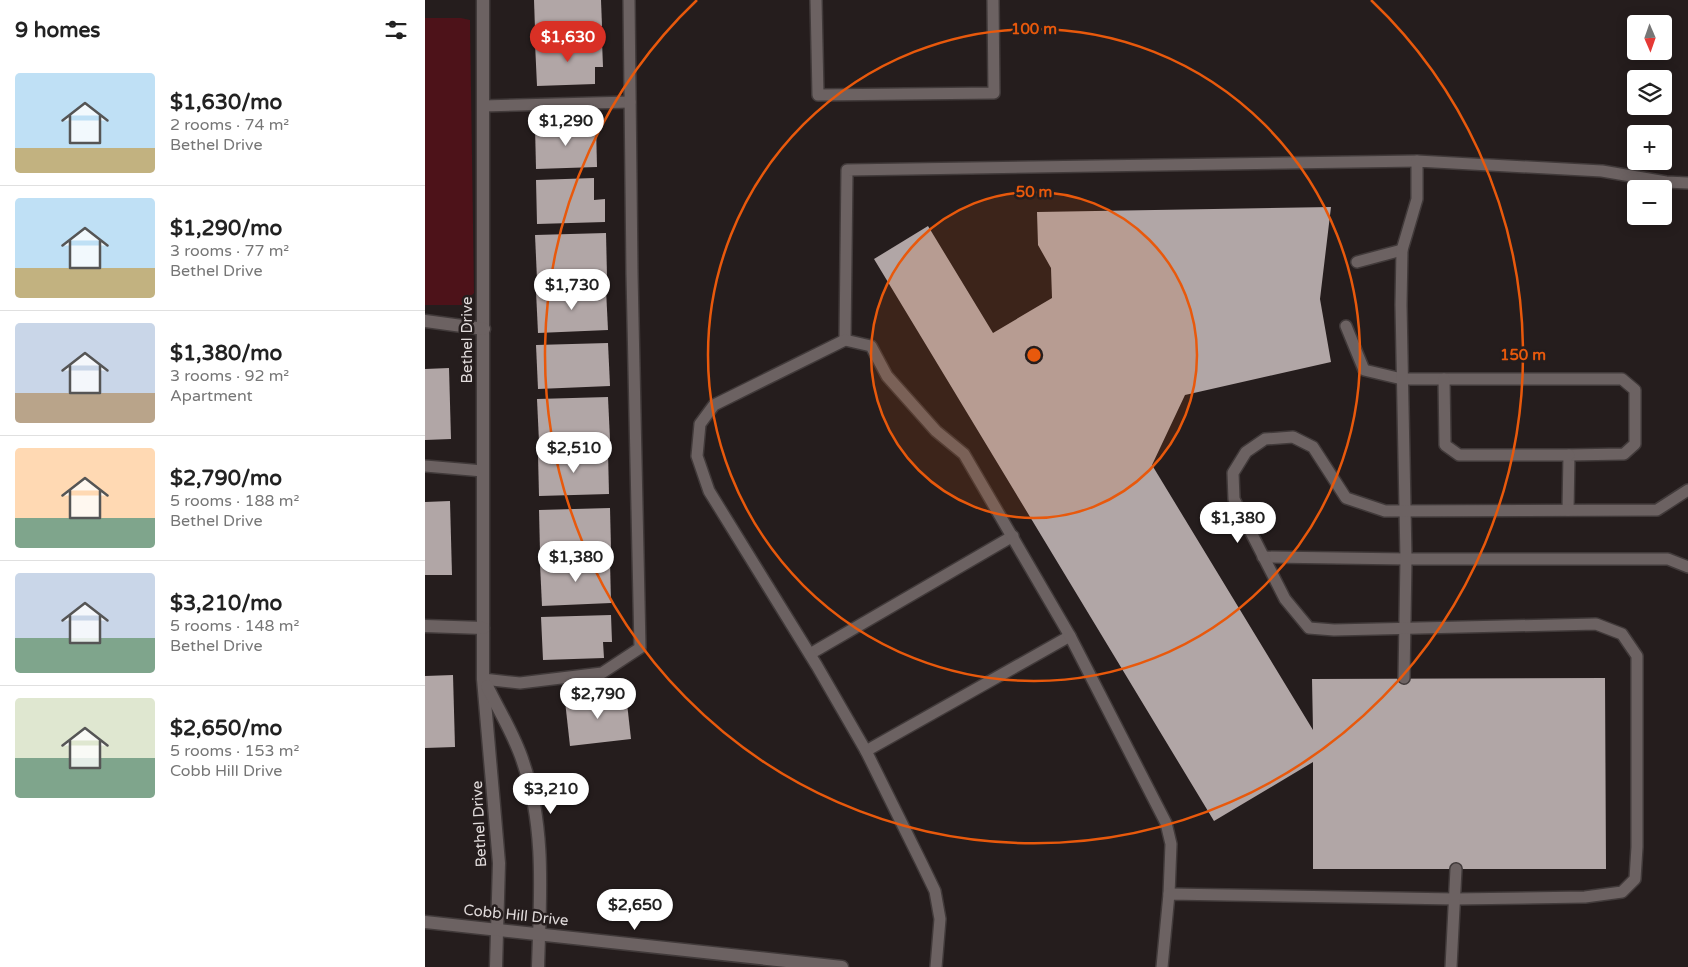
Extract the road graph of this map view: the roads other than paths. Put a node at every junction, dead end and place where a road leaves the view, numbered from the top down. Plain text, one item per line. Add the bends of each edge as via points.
1 (483, 0) edge
2 (629, 0) edge
3 (816, 0) edge
4 (993, 0) edge
5 (630, 102) junction
6 (483, 106) junction
7 (1417, 161) junction
8 (1688, 183) edge
9 (1402, 250) junction
10 (1357, 262) dead end
11 (425, 321) edge
12 (1346, 326) dead end
13 (484, 329) junction
14 (845, 340) junction
15 (1402, 379) junction
16 (1444, 379) junction
17 (1569, 455) junction
18 (425, 466) edge
19 (483, 471) junction
20 (1688, 490) edge
21 (1568, 510) junction
22 (1403, 512) junction
23 (1013, 536) junction
24 (1263, 557) junction
25 (1406, 559) junction
26 (1688, 567) edge
27 (425, 626) edge
28 (483, 628) junction
29 (1405, 628) junction
30 (1069, 636) junction
31 (810, 654) junction
32 (1404, 678) dead end
33 (483, 679) junction
34 (866, 751) junction
35 (1456, 869) dead end
36 (1169, 894) junction
37 (1455, 899) junction
38 (425, 922) edge
39 (496, 930) junction
40 (539, 934) junction
41 (496, 967) edge
42 (539, 967) edge
43 (842, 967) edge
44 (936, 967) edge
45 (1161, 967) edge
46 (1451, 967) edge

1 - 6 street, Bethel Drive
2 - 5 lane
3 - 4 lane via 818,95 994,93
5 - 6 lane
5 - 33 lane via 640,648 602,673 520,683
6 - 13 street, Bethel Drive
7 - 8 lane via 1602,171
7 - 9 lane via 1417,199
7 - 14 lane via 847,170
9 - 10 lane
9 - 15 lane
11 - 13 street
12 - 15 lane via 1364,370
13 - 19 street, Bethel Drive
14 - 23 lane via 871,346 887,376 936,431 964,454
14 - 31 lane via 714,405 700,424 697,456 709,491
15 - 16 lane
15 - 22 lane
16 - 17 lane via 1445,446 1459,455
16 - 17 lane via 1623,379 1635,390 1635,444 1625,454
17 - 21 lane
18 - 19 lane
19 - 28 street, Bethel Drive
20 - 21 lane via 1657,510
21 - 22 lane
22 - 24 lane via 1385,511 1346,498 1313,447 1293,437 1265,440 1246,452 1233,473 1234,499
22 - 25 lane
23 - 30 lane
23 - 31 lane
24 - 25 lane
24 - 29 lane via 1285,599 1309,628
25 - 26 lane via 1668,559
25 - 29 lane
27 - 28 street
28 - 33 street, Bethel Drive
29 - 32 lane
29 - 37 lane via 1596,624 1622,634 1637,656 1635,878 1621,892 1585,897
30 - 34 lane
30 - 36 lane via 1166,823 1171,844
31 - 34 lane
33 - 39 street, Bethel Drive via 499,863
33 - 40 street, Bethel Drive via 523,761 539,822
34 - 44 lane via 935,891 940,920
35 - 37 lane
36 - 37 lane
36 - 45 lane
37 - 46 lane
38 - 39 street, Cobb Hill Drive
39 - 40 street, Cobb Hill Drive
39 - 41 street, Bethel Drive
40 - 42 street, Bethel Drive
40 - 43 street, Cobb Hill Drive

